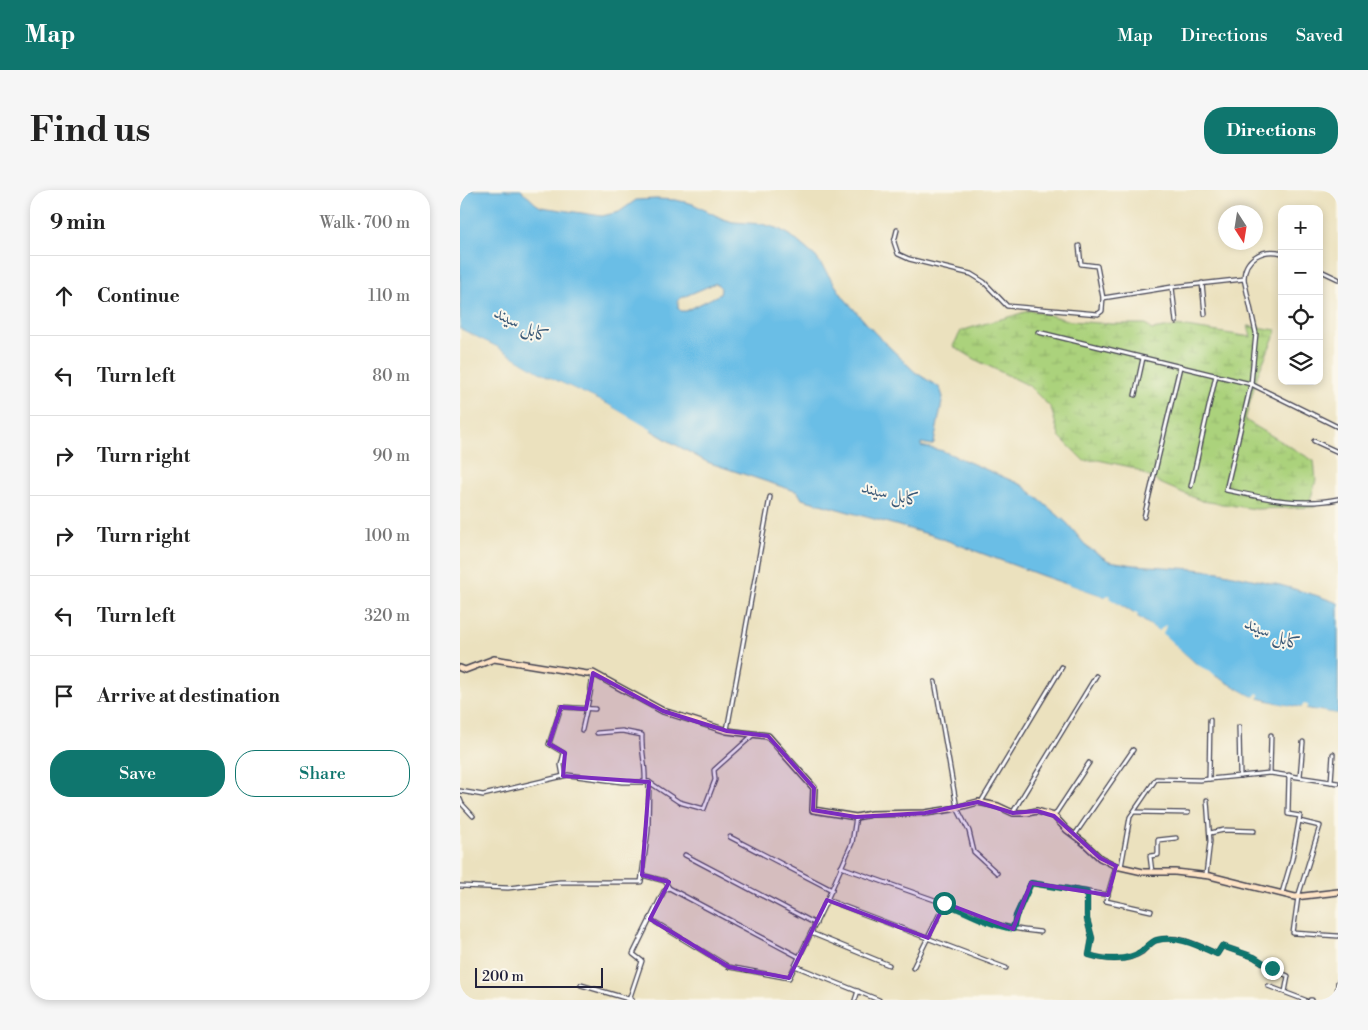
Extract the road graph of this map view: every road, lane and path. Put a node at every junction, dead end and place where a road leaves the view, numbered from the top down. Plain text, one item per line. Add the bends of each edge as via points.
1 (897, 230) dead end
2 (1079, 246) dead end
3 (1278, 252) edge
4 (1323, 272) edge
5 (1244, 279) junction
6 (1338, 279) edge
7 (1202, 283) junction
8 (1172, 287) junction
9 (1102, 298) junction
10 (1205, 314) dead end
11 (1176, 322) dead end
12 (1038, 332) dead end
13 (1144, 358) junction
14 (1180, 367) junction
15 (1216, 375) junction
16 (1251, 384) junction
17 (1135, 395) dead end
18 (1338, 427) edge
19 (1314, 441) dead end
20 (1338, 452) edge
21 (1190, 486) dead end
22 (770, 498) dead end
23 (1338, 499) edge
24 (1144, 517) dead end
25 (1062, 667) dead end
26 (460, 668) edge
27 (593, 673) junction
28 (1096, 676) dead end
29 (935, 682) dead end
30 (586, 709) junction
31 (595, 709) dead end
32 (1210, 720) dead end
33 (1239, 727) dead end
34 (582, 730) dead end
35 (726, 731) junction
36 (597, 733) dead end
37 (753, 734) junction
38 (1271, 735) dead end
39 (1302, 742) dead end
40 (1132, 750) dead end
41 (1333, 754) dead end
42 (1089, 763) dead end
43 (1270, 773) junction
44 (1289, 775) junction
45 (563, 776) junction
46 (1240, 776) junction
47 (1300, 777) junction
48 (1209, 779) junction
49 (647, 782) junction
50 (1331, 782) junction
51 (1338, 783) edge
52 (460, 791) edge
53 (460, 799) edge
54 (1207, 800) dead end
55 (981, 802) junction
56 (957, 808) junction
57 (1134, 812) junction
58 (1013, 813) junction
59 (1188, 813) dead end
60 (473, 816) dead end
61 (1054, 816) junction
62 (856, 817) junction
63 (1300, 821) junction
64 (1254, 831) dead end
65 (1210, 833) junction
66 (730, 836) dead end
67 (1074, 836) junction
68 (1176, 838) dead end
69 (685, 855) dead end
70 (842, 867) junction
71 (1118, 867) junction
72 (1152, 872) junction
73 (997, 873) dead end
74 (642, 875) junction
75 (1206, 876) junction
76 (460, 886) edge
77 (669, 888) junction
78 (832, 890) junction
79 (1087, 892) junction
80 (1338, 892) edge
81 (1108, 895) junction
82 (1282, 895) junction
83 (1298, 897) junction
84 (827, 900) junction
85 (944, 903) junction
86 (1151, 911) dead end
87 (650, 919) junction
88 (816, 924) junction
89 (1013, 929) junction
90 (1040, 932) dead end
91 (811, 933) junction
92 (1338, 936) edge
93 (928, 938) junction
94 (799, 957) junction
95 (889, 965) dead end
96 (795, 966) junction
97 (913, 968) dead end
98 (1006, 968) dead end
99 (1338, 982) edge
100 (581, 985) dead end
101 (1268, 986) dead end
102 (858, 991) junction
103 (1285, 992) junction
104 (630, 1000) edge
105 (855, 1000) edge
106 (879, 1000) edge
107 (1304, 1000) edge
108 (1337, 1000) edge

1 - 9 street via 894,242 898,254 971,274 984,282 1007,306 1098,314 1102,311
2 - 9 street via 1081,264 1097,266
3 - 5 street via 1258,254 1244,272
4 - 6 street
5 - 7 street
5 - 16 street via 1256,333
7 - 8 street
7 - 10 street
8 - 9 street
8 - 11 street
12 - 13 street
13 - 14 street
13 - 17 street
14 - 15 street
14 - 24 street
15 - 16 street
15 - 21 street
16 - 18 street
16 - 23 street via 1226,490 1278,501 1326,502
19 - 20 street
22 - 35 street
25 - 55 street
26 - 27 street via 465,670 494,659
27 - 30 street
27 - 35 street via 663,711
28 - 58 street
29 - 56 street
30 - 31 street
30 - 34 street
30 - 45 street via 561,707 549,744 564,753
32 - 48 street
33 - 46 street
35 - 37 street
36 - 49 street via 642,735 641,751
37 - 49 street via 714,770 715,780 704,809 679,802
37 - 62 street via 768,736 814,788 813,810
38 - 43 street
39 - 47 street
40 - 67 street
41 - 50 street
42 - 61 street
43 - 44 street
43 - 46 street
44 - 47 street
44 - 63 street via 1288,814 1300,816
45 - 49 street
45 - 52 street via 483,795
46 - 48 street
47 - 50 street
48 - 57 street via 1156,778
49 - 74 street via 648,831
50 - 51 street
53 - 60 street
54 - 65 street
55 - 56 street
55 - 58 street
56 - 62 street
56 - 73 street via 969,831 974,852
57 - 59 street
57 - 71 street via 1130,816
58 - 61 street via 1037,811
61 - 67 street
62 - 70 street via 852,842
63 - 82 street
63 - 83 street via 1320,826
64 - 65 street
65 - 75 street
66 - 78 street
67 - 71 street via 1100,858
68 - 72 street via 1158,840 1158,855 1150,856
69 - 88 street
70 - 78 street
70 - 85 street
71 - 72 street
71 - 81 street
72 - 75 street
74 - 76 street via 640,882 560,882 508,888
74 - 77 street via 665,881
75 - 82 street
77 - 87 street via 664,891
77 - 94 street
78 - 84 street
79 - 81 street
79 - 89 street via 1031,883
79 - 103 street via 1087,919 1092,938 1089,955 1102,960 1125,958 1140,953 1156,940 1182,939 1217,954 1222,946 1254,957 1288,976
80 - 83 street
81 - 86 street via 1106,901
82 - 83 street
83 - 92 street via 1293,933
84 - 88 street
84 - 93 street
85 - 89 street via 986,922
85 - 93 street
87 - 96 street via 729,967 789,978
87 - 104 street via 634,954 642,961
88 - 91 street
89 - 90 street
91 - 94 street
91 - 95 street
93 - 97 street
93 - 98 street
94 - 96 street
96 - 102 street
99 - 108 street
100 - 104 street
101 - 103 street
102 - 105 street
102 - 106 street
103 - 107 street

